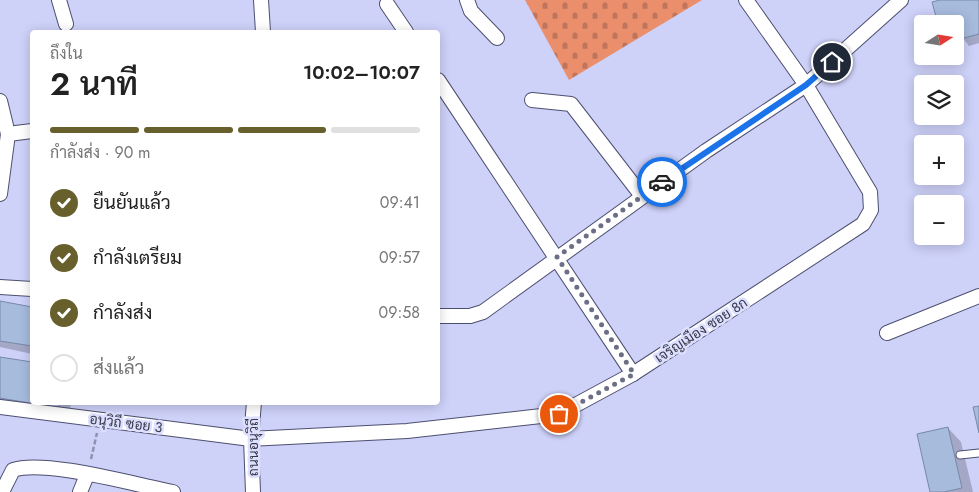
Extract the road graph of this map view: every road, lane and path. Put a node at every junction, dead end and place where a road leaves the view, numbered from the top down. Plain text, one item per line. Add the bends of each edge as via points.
1 (59, 0) edge
2 (261, 0) edge
3 (467, 0) edge
4 (746, 0) edge
5 (901, 0) edge
6 (387, 4) dead end
7 (66, 24) dead end
8 (262, 30) edge
9 (405, 30) edge
10 (497, 38) dead end
11 (440, 83) edge
12 (806, 85) junction
13 (532, 100) dead end
14 (0, 101) edge
15 (30, 131) edge
16 (8, 134) junction
17 (0, 194) edge
18 (642, 196) junction
19 (557, 257) junction
20 (0, 287) edge
21 (30, 289) edge
22 (979, 296) edge
23 (440, 316) edge
24 (887, 333) dead end
25 (634, 374) junction
26 (254, 405) edge
27 (0, 407) edge
28 (101, 420) junction
29 (251, 439) junction
30 (979, 453) edge
31 (960, 455) dead end
32 (87, 475) junction
33 (2, 492) edge
34 (80, 492) edge
35 (173, 492) edge
36 (253, 492) edge

1 - 7 street
2 - 8 street
3 - 10 street via 471,11
4 - 12 street, เจริญเมือง ซอย 8ก
5 - 12 street
6 - 9 street
11 - 19 street
12 - 18 street
12 - 25 street, เจริญเมือง ซอย 8ก via 870,192 871,210 863,224
13 - 18 street via 571,104
14 - 16 street
15 - 16 street
16 - 17 street
18 - 19 street
19 - 23 street via 483,312 470,316
19 - 25 street
20 - 21 street
22 - 24 street
25 - 29 street, เจริญเมือง ซอย 8ก via 559,414 406,430
26 - 29 street, ถนนอนุวิถี
27 - 28 street, อนุวิถี ซอย 3
28 - 29 street, อนุวิถี ซอย 3
28 - 32 path
29 - 36 street, ถนนอนุวิถี
30 - 31 lane
32 - 33 street via 24,466 13,470
32 - 34 street
32 - 35 street

